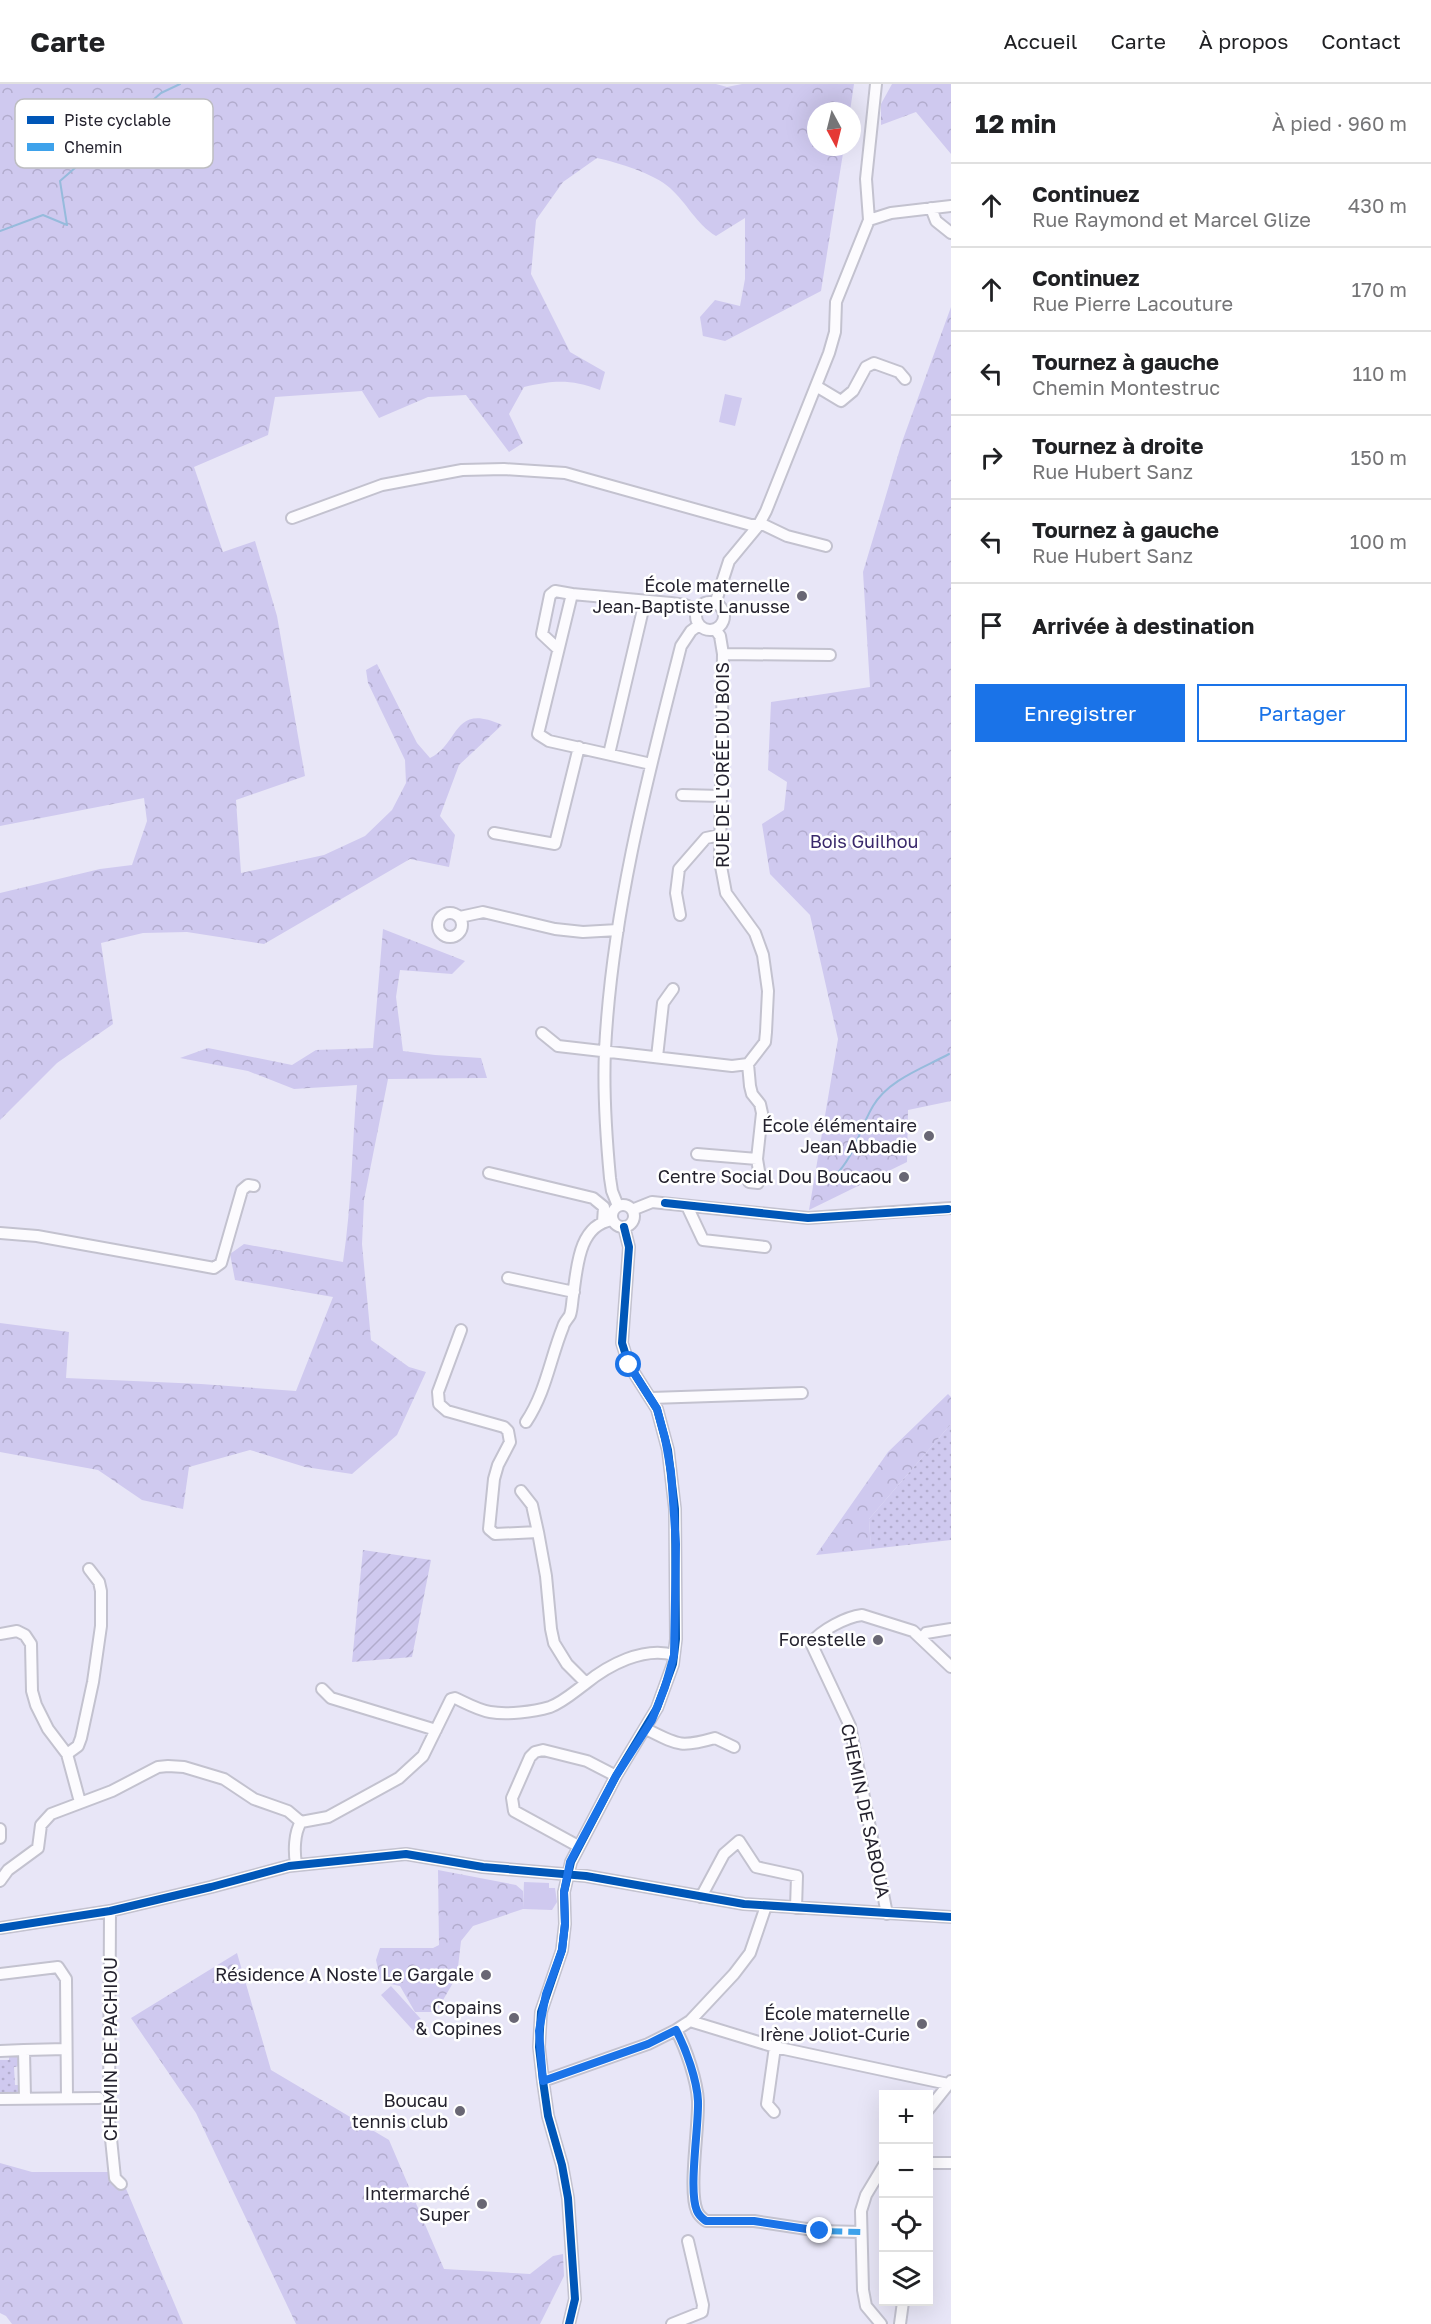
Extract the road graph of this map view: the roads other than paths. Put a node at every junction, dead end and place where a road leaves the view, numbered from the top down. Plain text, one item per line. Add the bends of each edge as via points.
1 (876, 84) edge
2 (867, 200) junction
3 (951, 206) edge
4 (931, 208) junction
5 (891, 213) junction
6 (869, 220) junction
7 (951, 233) edge
8 (905, 379) dead end
9 (816, 386) junction
10 (292, 518) dead end
11 (758, 526) junction
12 (826, 546) dead end
13 (572, 594) junction
14 (645, 601) junction
15 (715, 604) junction
16 (697, 610) junction
17 (699, 625) junction
18 (715, 629) junction
19 (558, 649) junction
20 (723, 654) junction
21 (830, 655) dead end
22 (579, 747) junction
23 (609, 754) junction
24 (651, 764) junction
25 (682, 795) dead end
26 (721, 796) junction
27 (494, 833) dead end
28 (720, 836) junction
29 (680, 915) dead end
30 (460, 918) dead end
31 (618, 930) junction
32 (673, 989) dead end
33 (543, 1033) dead end
34 (605, 1051) junction
35 (657, 1057) junction
36 (748, 1064) junction
37 (697, 1154) dead end
38 (757, 1159) junction
39 (489, 1173) dead end
40 (749, 1182) dead end
41 (254, 1185) dead end
42 (618, 1206) junction
43 (687, 1206) junction
44 (951, 1208) edge
45 (632, 1210) junction
46 (608, 1221) junction
47 (624, 1227) junction
48 (0, 1233) edge
49 (765, 1247) dead end
50 (508, 1278) dead end
51 (574, 1292) junction
52 (461, 1330) dead end
53 (802, 1393) dead end
54 (651, 1398) junction
55 (526, 1422) dead end
56 (521, 1491) dead end
57 (538, 1532) junction
58 (89, 1569) dead end
59 (951, 1629) edge
60 (0, 1634) edge
61 (922, 1638) junction
62 (674, 1655) junction
63 (951, 1667) edge
64 (586, 1683) junction
65 (322, 1689) dead end
66 (646, 1729) junction
67 (436, 1730) junction
68 (734, 1747) dead end
69 (67, 1754) junction
70 (616, 1776) junction
71 (80, 1802) junction
72 (301, 1822) junction
73 (0, 1829) edge
74 (0, 1838) edge
75 (578, 1846) junction
76 (296, 1864) junction
77 (567, 1874) junction
78 (0, 1881) edge
79 (701, 1896) junction
80 (766, 1906) junction
81 (796, 1908) junction
82 (110, 1911) junction
83 (886, 1914) junction
84 (951, 1917) edge
85 (0, 1928) edge
86 (0, 1974) edge
87 (690, 2021) junction
88 (676, 2030) junction
89 (775, 2047) junction
90 (66, 2049) junction
91 (24, 2050) junction
92 (0, 2051) edge
93 (543, 2081) junction
94 (950, 2082) edge
95 (25, 2098) junction
96 (67, 2098) junction
97 (99, 2098) dead end
98 (0, 2099) edge
99 (933, 2104) edge
100 (774, 2112) dead end
101 (933, 2163) edge
102 (951, 2163) edge
103 (879, 2173) edge
104 (121, 2184) dead end
105 (861, 2232) junction
106 (688, 2241) dead end
107 (902, 2306) edge
108 (569, 2324) edge
109 (672, 2324) edge
110 (880, 2324) edge
111 (900, 2324) edge

1 - 2 street
2 - 5 street
2 - 6 street
3 - 4 street
4 - 5 street
4 - 7 street via 936,220
5 - 6 street
6 - 9 street via 836,302 833,342
8 - 9 street via 899,372 874,363 866,367 853,391 841,401
9 - 11 street
10 - 11 street via 382,485 462,470 504,469 565,473
11 - 12 street
11 - 15 street via 729,561
13 - 14 street
13 - 19 street
13 - 19 street via 555,591 550,595 542,634
14 - 16 street
14 - 23 street
15 - 16 street via 704,604
15 - 18 street via 723,614 722,623
16 - 17 street
17 - 18 street
17 - 24 street via 681,646
18 - 20 street, RUE DE L'ORÉE DU BOIS
19 - 22 street via 538,734 549,741
20 - 21 street
20 - 26 street, RUE DE L'ORÉE DU BOIS
22 - 23 street
22 - 27 street via 555,844
23 - 24 street
24 - 31 street
25 - 26 street
26 - 28 street, RUE DE L'ORÉE DU BOIS
28 - 29 street via 706,838 679,869 676,893
28 - 36 street, RUE DE L'ORÉE DU BOIS via 726,893 755,933 767,982 765,1042
30 - 31 street via 483,912 555,929
31 - 34 street
32 - 35 street via 663,1003
33 - 34 street via 558,1046
34 - 35 street
34 - 42 street via 608,1150 612,1191
35 - 36 street via 732,1066
36 - 38 street via 752,1094 762,1113
37 - 38 street
38 - 40 street via 758,1184
39 - 46 street via 593,1198 604,1207
41 - 48 street via 242,1190 221,1263 213,1268
42 - 45 street via 626,1205
42 - 46 street
43 - 44 street via 808,1218
43 - 45 street via 652,1202
43 - 49 street via 703,1240
45 - 47 street via 633,1221
46 - 47 street
46 - 51 street via 588,1234
47 - 54 street via 629,1247 622,1343 629,1365
50 - 51 street
51 - 55 street via 571,1313 563,1325 548,1376
52 - 57 street via 438,1392 439,1404 447,1411 504,1427 510,1442 494,1479 489,1528 495,1534
53 - 54 street
54 - 62 street via 661,1421 674,1493
56 - 57 street via 532,1505
57 - 64 street via 554,1643
58 - 69 street via 101,1591 101,1626 81,1738 78,1746
59 - 61 street
60 - 69 street via 16,1631 31,1644 36,1705
61 - 63 street
61 - 83 street, CHEMIN DE SABOUA via 913,1631 862,1615 832,1628 811,1643 850,1726
62 - 64 street via 640,1655 604,1670
62 - 66 street
64 - 67 street via 561,1702 535,1710 488,1712 455,1698
65 - 67 street via 331,1698
66 - 68 street via 677,1744 692,1745 716,1738
66 - 70 street
67 - 72 street via 423,1756 399,1778 328,1817
69 - 71 street
70 - 75 street
70 - 75 street via 588,1761 543,1750 530,1756 512,1798 514,1810
71 - 72 street via 112,1791 158,1767 184,1767 224,1779 254,1799 288,1811
71 - 78 street via 51,1814 41,1825 38,1848 8,1870
72 - 76 street via 295,1846
73 - 74 street
75 - 77 street
76 - 77 street via 406,1854 493,1868
76 - 82 street
77 - 79 street
77 - 93 street via 562,1950 546,1994 539,2031
79 - 80 street
79 - 81 street via 724,1854 739,1841 756,1867 797,1875
80 - 81 street
80 - 87 street via 750,1953
81 - 83 street
82 - 85 street
82 - 104 street, CHEMIN DE PACHIOU via 109,2119 115,2178
83 - 84 street
86 - 90 street via 58,1967 63,1972
87 - 88 street
87 - 89 street
88 - 93 street via 648,2044
88 - 105 street via 698,2099 694,2195 701,2217 706,2221 754,2221 812,2230
89 - 94 street
89 - 100 street via 767,2104
90 - 91 street
90 - 96 street
91 - 92 street
91 - 95 street
93 - 108 street via 567,2186 575,2299
94 - 99 street
95 - 96 street
95 - 98 street
96 - 97 street
101 - 102 street
103 - 105 street via 861,2211
105 - 110 street via 866,2306
106 - 109 street via 702,2312
107 - 111 street

